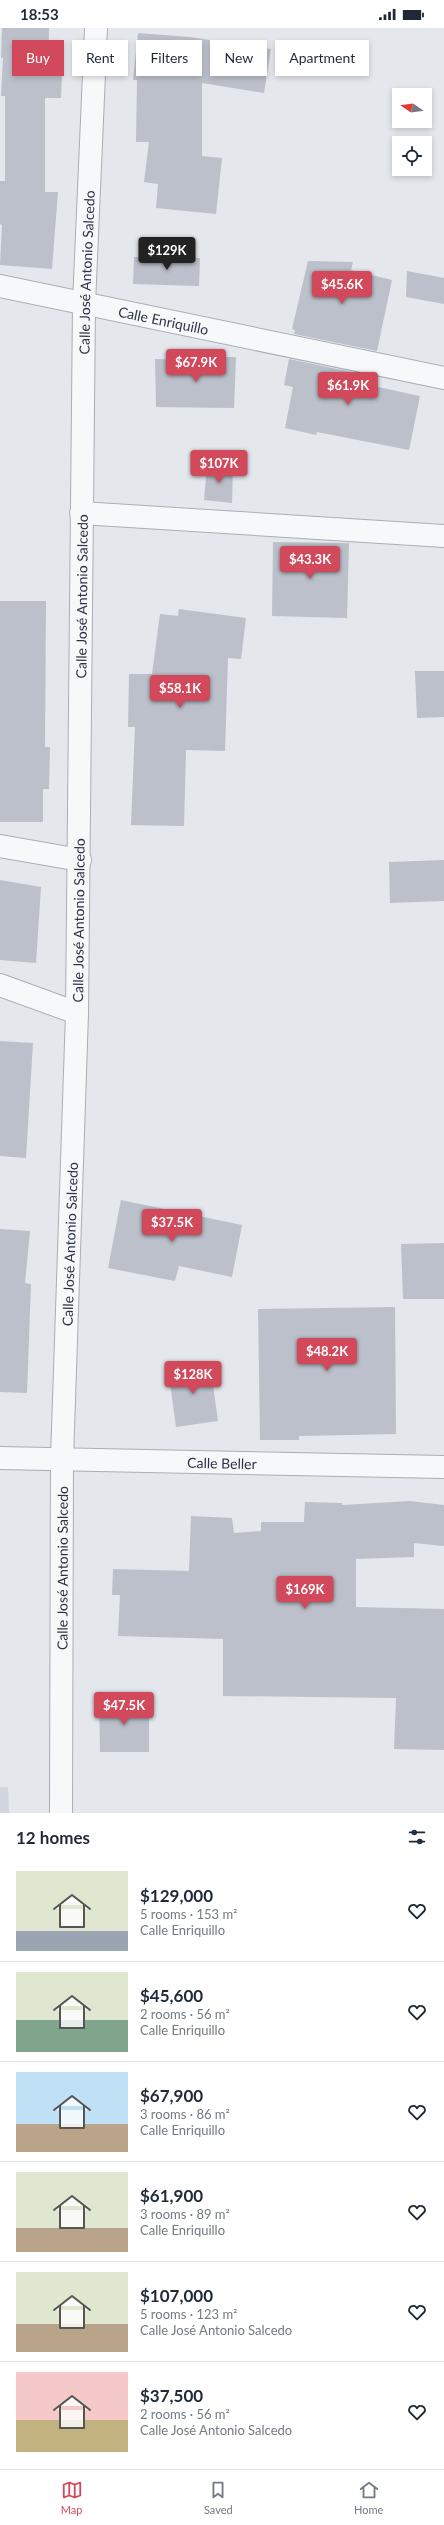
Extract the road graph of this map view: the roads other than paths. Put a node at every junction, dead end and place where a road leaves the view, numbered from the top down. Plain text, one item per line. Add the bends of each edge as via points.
1 (96, 28) edge
2 (0, 286) edge
3 (84, 304) junction
4 (444, 378) edge
5 (81, 513) junction
6 (444, 536) edge
7 (0, 846) edge
8 (80, 860) junction
9 (0, 985) edge
10 (77, 1013) junction
11 (0, 1458) edge
12 (62, 1460) junction
13 (444, 1468) edge
14 (62, 1813) edge

1 - 3 street, Calle José Antonio Salcedo
2 - 3 street, Calle Enriquillo
3 - 4 street, Calle Enriquillo
3 - 5 street, Calle José Antonio Salcedo
5 - 6 street
5 - 8 street, Calle José Antonio Salcedo
7 - 8 street
8 - 10 street, Calle José Antonio Salcedo
9 - 10 street
10 - 12 street, Calle José Antonio Salcedo
11 - 12 street, Calle Beller
12 - 13 street, Calle Beller
12 - 14 street, Calle José Antonio Salcedo

